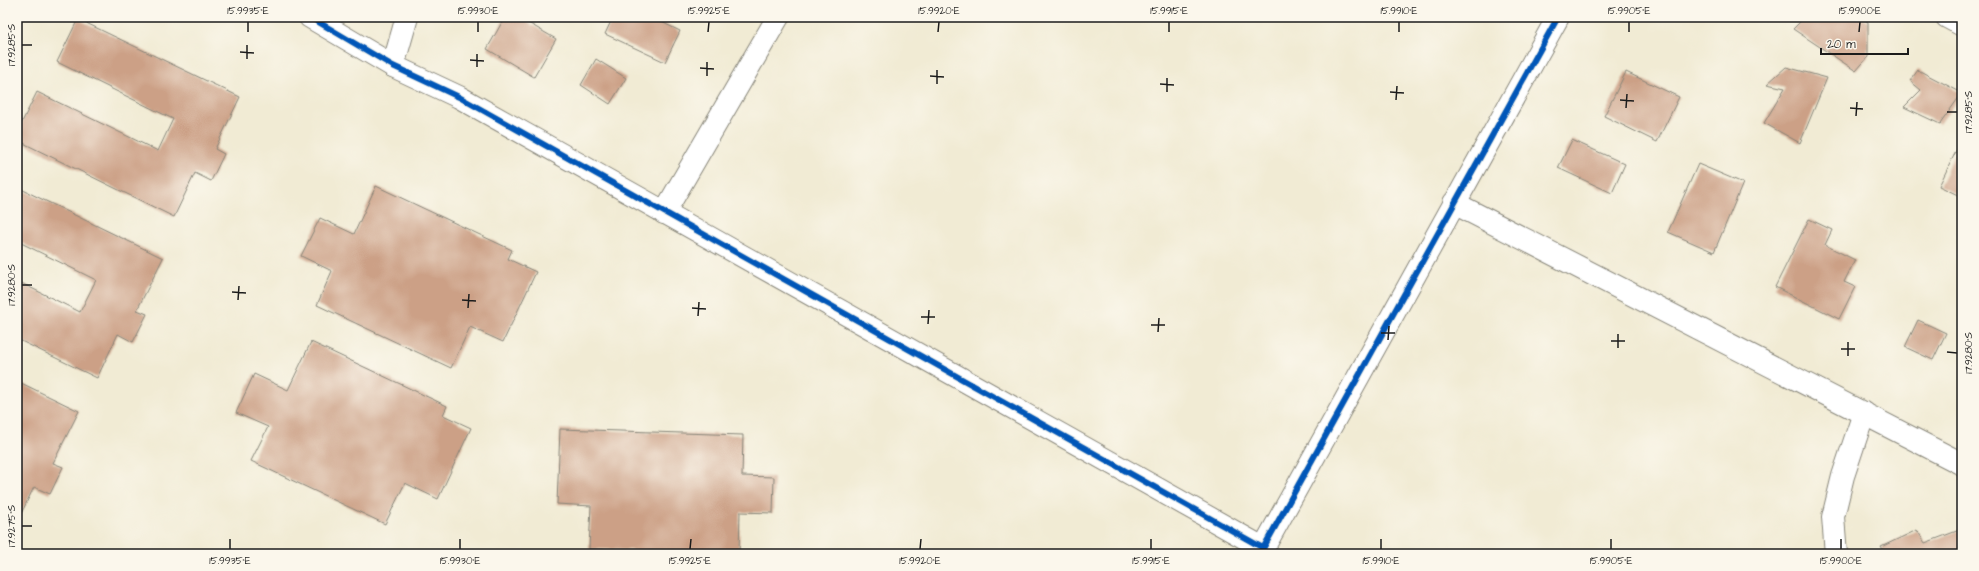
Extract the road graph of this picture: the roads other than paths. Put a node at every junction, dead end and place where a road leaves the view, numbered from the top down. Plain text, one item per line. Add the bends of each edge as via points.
1 (310, 17) edge
2 (407, 17) edge
3 (778, 17) edge
4 (1558, 17) edge
5 (1947, 17) edge
6 (1962, 25) edge
7 (393, 66) junction
8 (1454, 203) junction
9 (664, 213) junction
10 (1864, 413) junction
11 (1962, 464) edge
12 (1261, 551) edge
13 (1836, 554) edge

1 - 7 street
2 - 7 street
3 - 9 street
4 - 8 street
5 - 6 street
7 - 9 street via 459,97
8 - 10 street
8 - 12 street
9 - 12 street
10 - 11 street
10 - 13 street via 1843,476 1833,517

